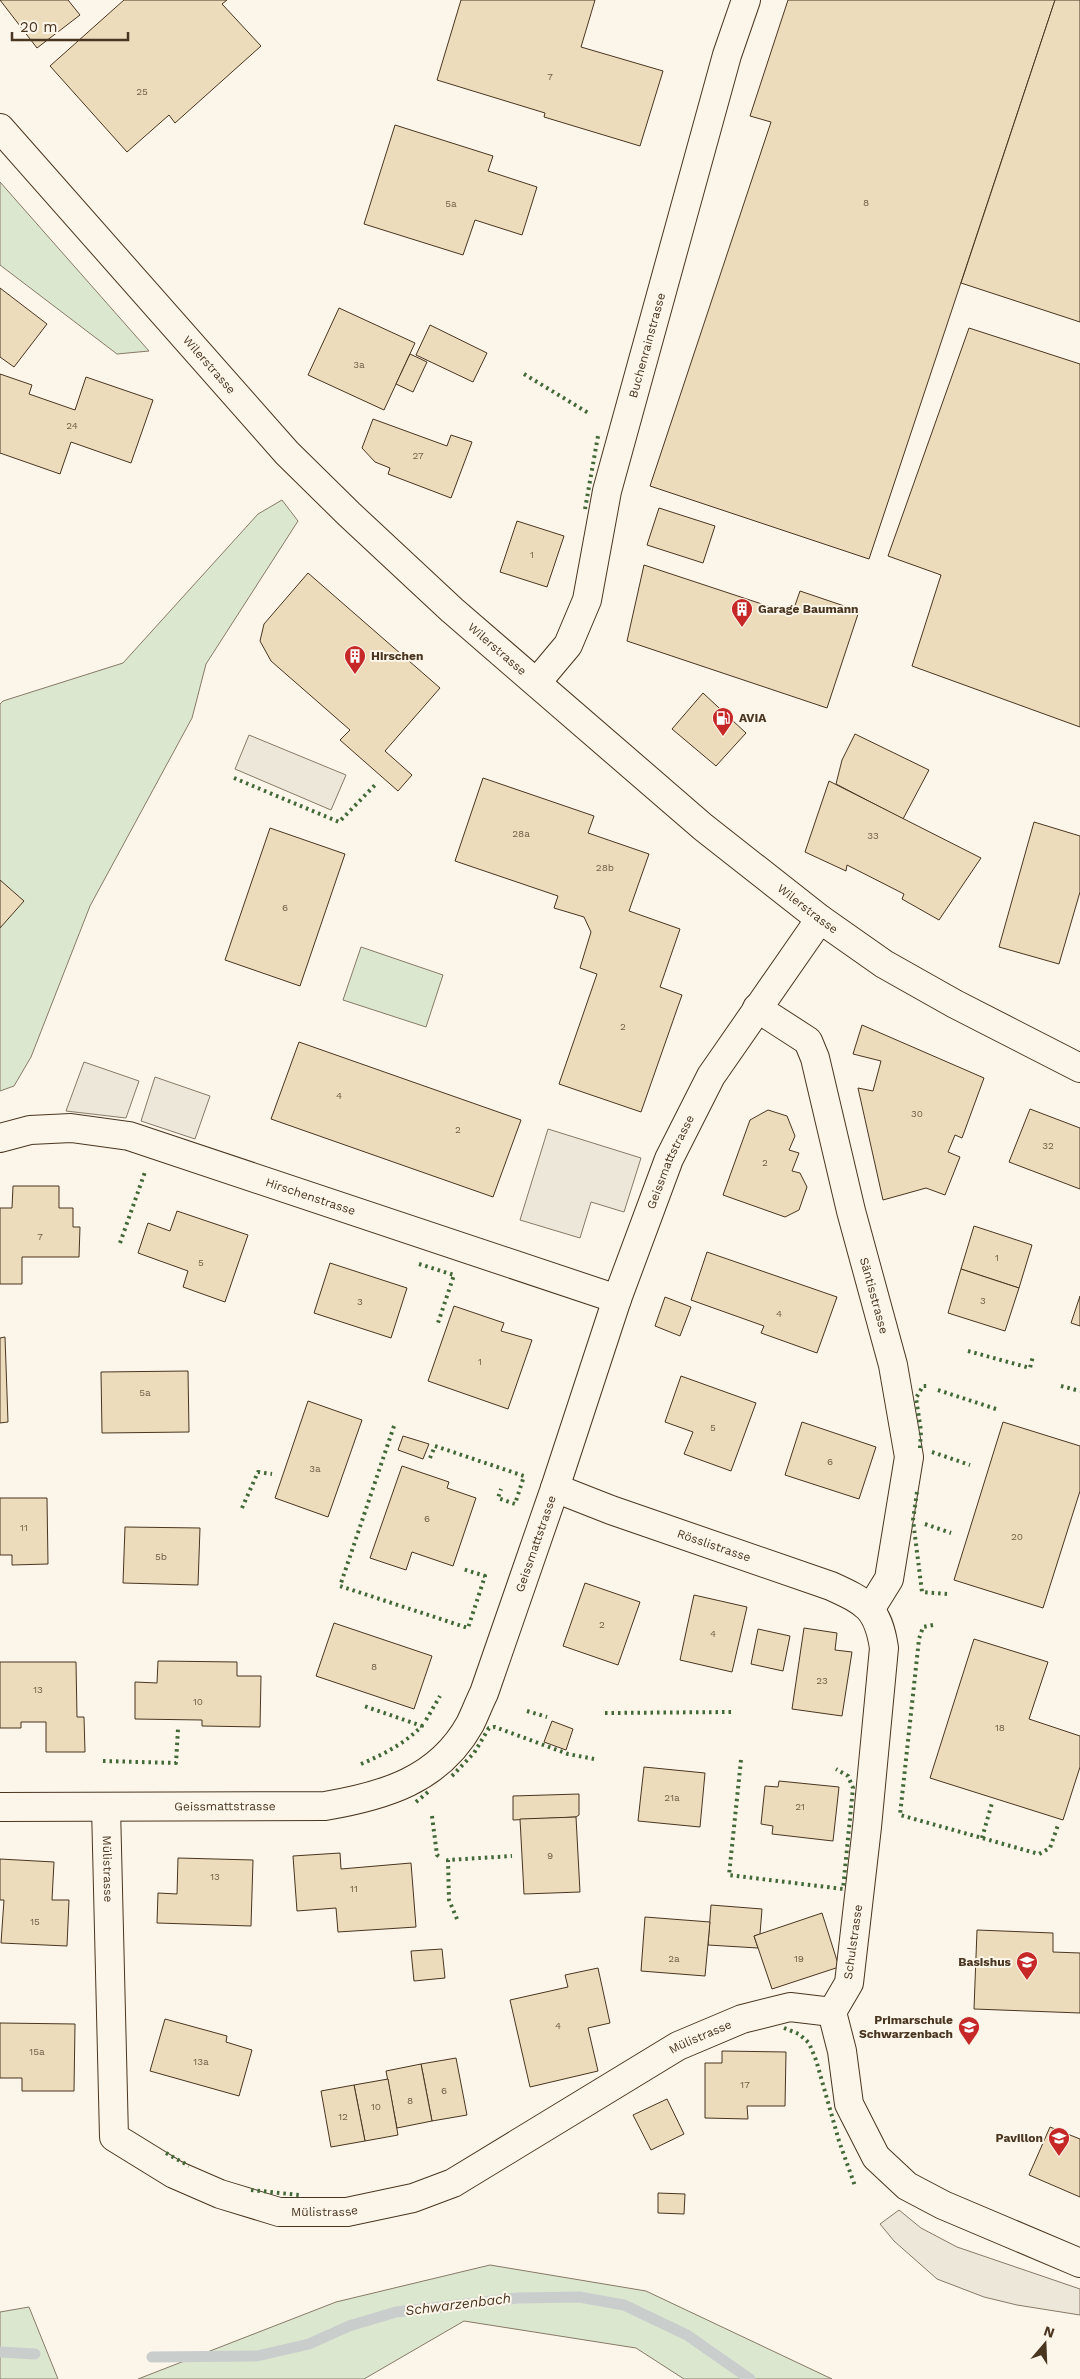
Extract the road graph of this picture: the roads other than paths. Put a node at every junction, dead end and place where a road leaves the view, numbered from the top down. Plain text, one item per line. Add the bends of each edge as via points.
1 (746, 0) edge
2 (0, 128) edge
3 (537, 682) junction
4 (820, 919) junction
5 (757, 1008) junction
6 (1080, 1068) edge
7 (0, 1138) edge
8 (617, 1299) junction
9 (555, 1488) junction
10 (870, 1608) junction
11 (0, 1807) edge
12 (106, 1807) junction
13 (832, 2012) junction
14 (1080, 2263) edge

1 - 3 street, Buchenrainstrasse via 727,55 607,491 587,600 568,645
2 - 3 street, Wilerstrasse via 287,453 445,604
3 - 4 street, Wilerstrasse via 703,827
4 - 5 street, Geissmattstrasse
4 - 6 street, Wilerstrasse via 884,964
5 - 8 street, Geissmattstrasse via 711,1076 669,1159
5 - 10 street, Säntisstrasse via 808,1041 815,1058 851,1212 894,1365 909,1457 889,1579
7 - 8 street, Hirschenstrasse via 30,1130 71,1128 129,1136
8 - 9 street, Geissmattstrasse
9 - 10 street, Rösslistrasse via 831,1586
9 - 12 street, Geissmattstrasse via 484,1693 472,1719 450,1750 429,1771 368,1799 325,1806
10 - 13 street, Schulstrasse via 882,1629 884,1648 868,1827 849,1983
11 - 12 street, Geissmattstrasse
12 - 13 street, Mülistrasse via 114,2137 174,2174 220,2194 279,2212 347,2212 412,2198 453,2183 678,2046 742,2019 790,2008
13 - 14 street via 842,2051 849,2104 876,2158 907,2186 943,2205

